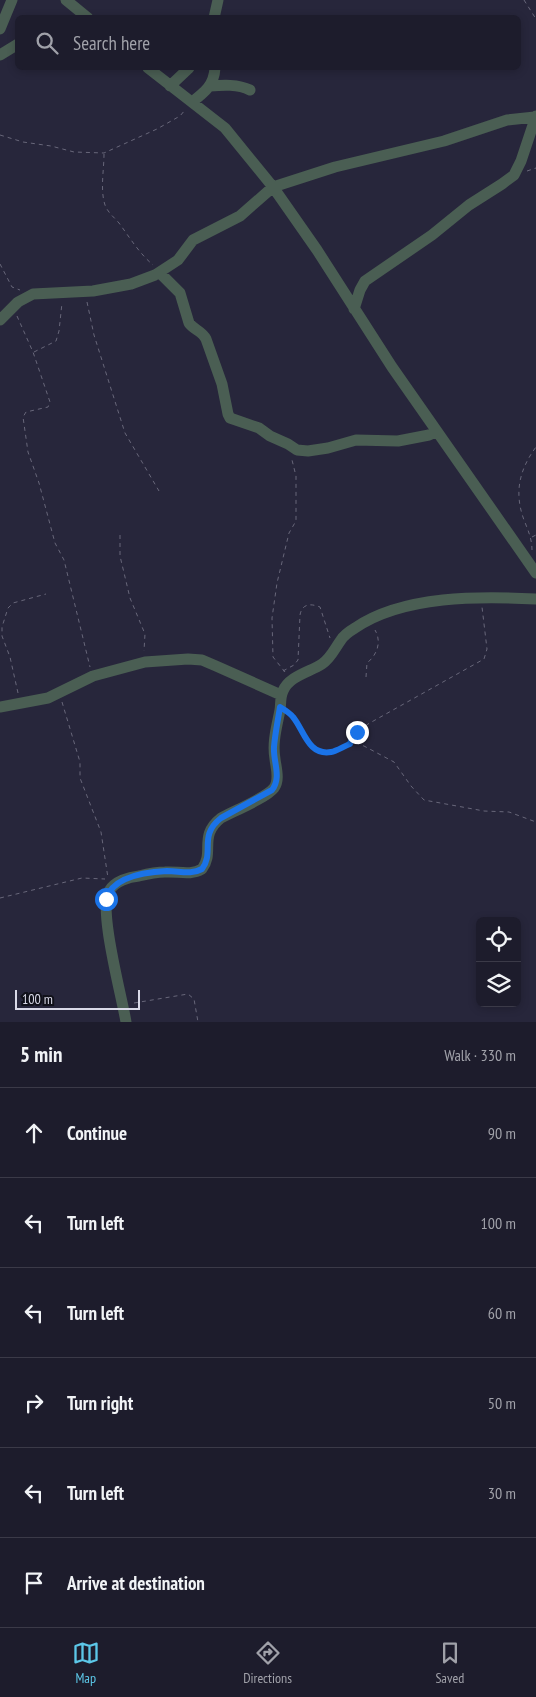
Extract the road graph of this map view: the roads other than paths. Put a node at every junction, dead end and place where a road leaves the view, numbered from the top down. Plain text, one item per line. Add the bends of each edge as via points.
1 (12, 0) edge
2 (66, 0) edge
3 (218, 0) edge
4 (84, 15) edge
5 (215, 15) edge
6 (0, 29) edge
7 (15, 46) edge
8 (0, 55) edge
9 (150, 70) edge
10 (187, 70) edge
11 (215, 70) edge
12 (170, 86) junction
13 (210, 86) junction
14 (250, 90) dead end
15 (192, 102) junction
16 (536, 117) edge
17 (273, 187) junction
18 (160, 273) junction
19 (354, 309) junction
20 (0, 320) edge
21 (436, 432) junction
22 (536, 573) edge
23 (536, 599) edge
24 (281, 701) junction
25 (0, 707) edge
26 (126, 1022) edge

1 - 6 street
2 - 4 street
3 - 5 street
7 - 8 street
9 - 12 street
10 - 12 street
11 - 13 street
12 - 15 street
13 - 14 street via 231,85
13 - 15 street
15 - 17 street via 225,128
16 - 17 street via 507,120 444,141 335,167
16 - 19 street via 514,175 365,282
17 - 18 street via 240,216 193,240 178,260
17 - 19 street
18 - 20 street via 132,284 84,292 33,294 12,307
18 - 21 street via 180,293 189,323 204,334 230,418 256,427 297,450 308,451 356,440 398,441
19 - 21 street
21 - 22 street
23 - 24 street via 416,604 376,617 347,634 322,664 292,680 283,689
24 - 25 street via 202,660 188,659 145,662 93,676 43,700
24 - 26 street via 274,750 275,786 214,823 208,835 206,862 202,869 193,873 167,871 132,877 119,882 108,892 109,937

